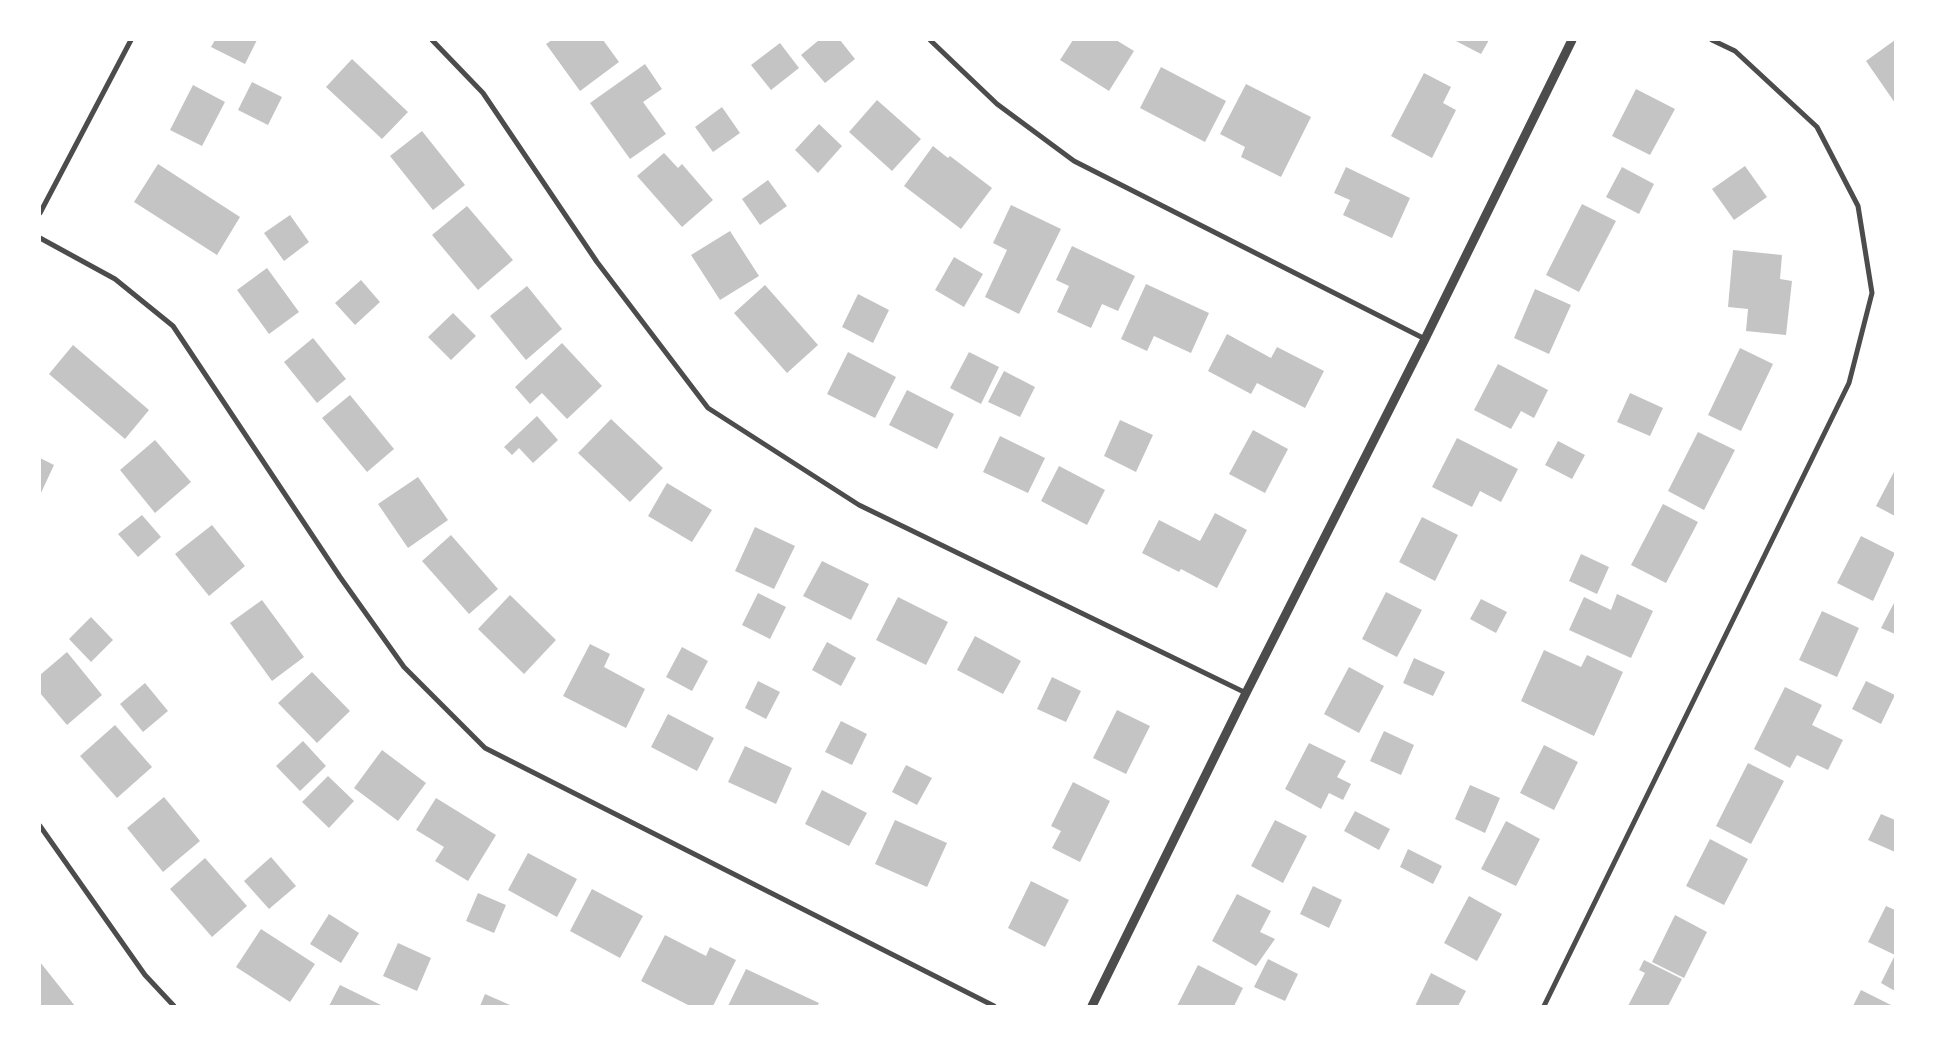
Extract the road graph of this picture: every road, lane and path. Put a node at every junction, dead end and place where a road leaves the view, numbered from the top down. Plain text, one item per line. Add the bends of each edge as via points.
1 (131, 40) edge
2 (432, 40) edge
3 (930, 40) edge
4 (1572, 40) edge
5 (1712, 40) edge
6 (40, 213) edge
7 (40, 238) edge
8 (1425, 339) junction
9 (1246, 693) junction
10 (40, 826) edge
11 (174, 1006) edge
12 (994, 1006) edge
13 (1092, 1006) edge
14 (1544, 1006) edge

1 - 6 street
2 - 9 street via 483,93 597,262 708,408 859,505
3 - 8 street via 997,104 1074,161
4 - 8 street
5 - 14 street via 1735,51 1817,127 1858,206 1872,293 1849,383
7 - 12 street via 115,279 173,326 340,577 404,667 485,748
8 - 9 street
9 - 13 street
10 - 11 street via 145,975

